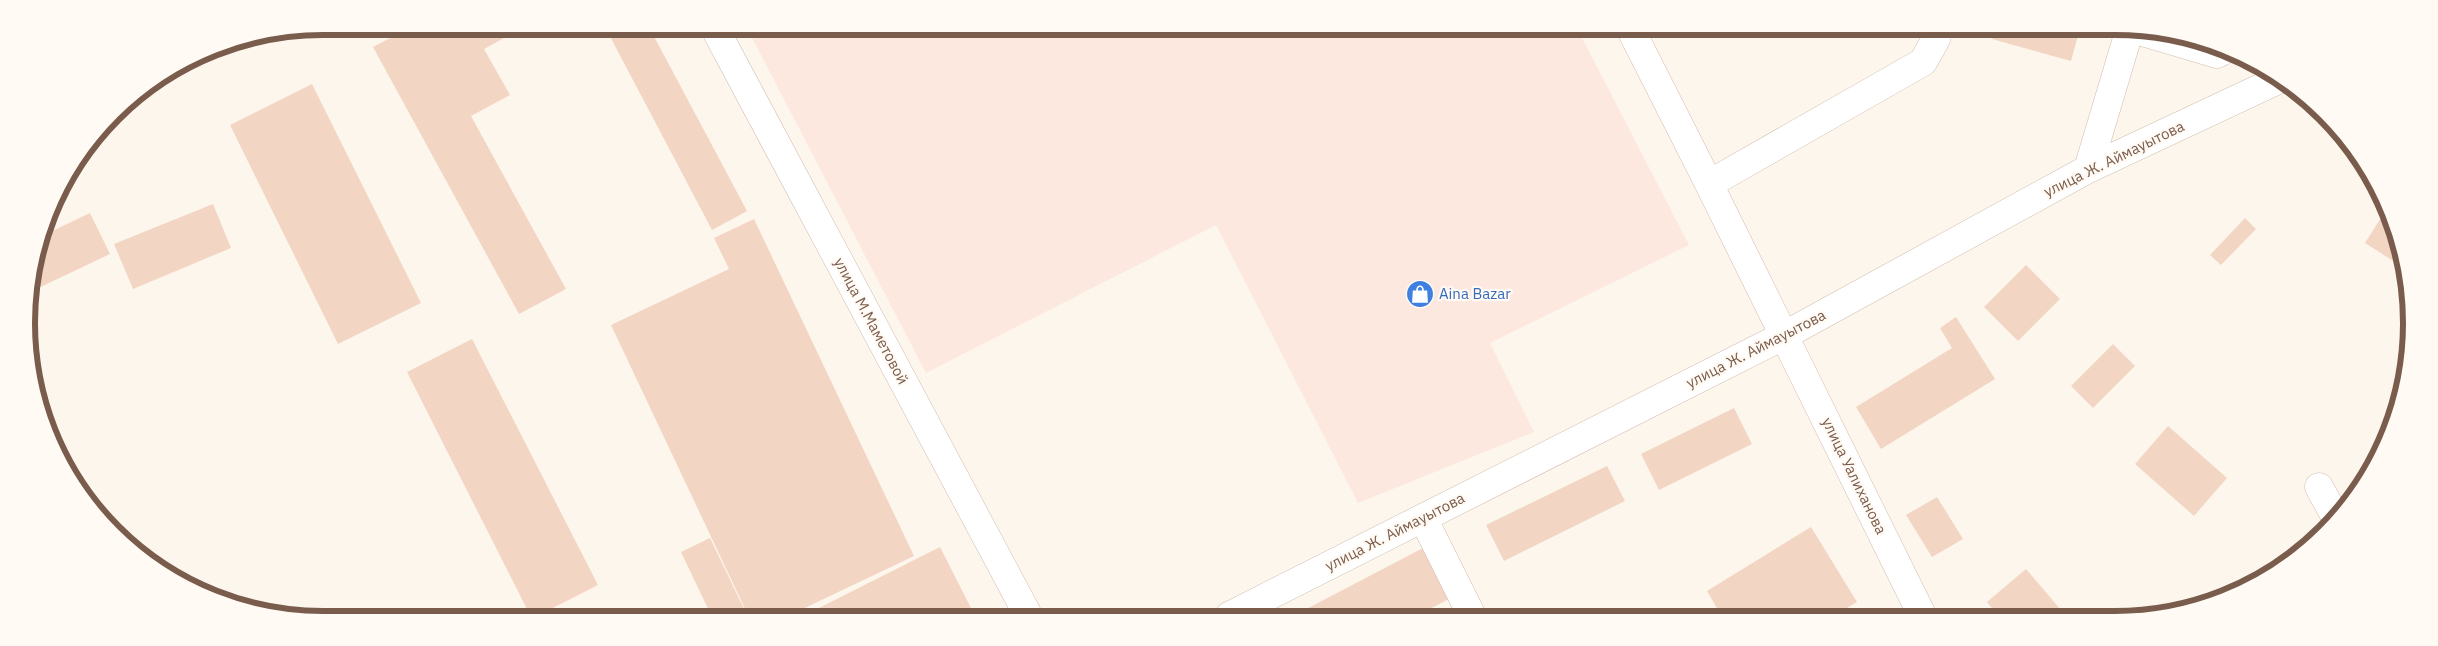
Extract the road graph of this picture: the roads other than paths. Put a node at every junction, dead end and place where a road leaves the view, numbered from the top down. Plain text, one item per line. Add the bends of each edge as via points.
1 (718, 35) edge
2 (1634, 35) edge
3 (1937, 35) edge
4 (2128, 36) edge
5 (2179, 43) edge
6 (2217, 54) edge
7 (2273, 82) edge
8 (2088, 169) junction
9 (1709, 184) junction
10 (1785, 335) junction
11 (2319, 487) dead end
12 (2333, 512) edge
13 (1423, 518) junction
14 (1026, 611) edge
15 (1239, 611) edge
16 (1470, 611) edge
17 (1920, 611) edge

1 - 14 street, улица М.Маметовой
2 - 9 street, улица Уалиханова
3 - 9 street via 1923,62
4 - 8 street
5 - 6 street
7 - 8 street, улица Ж. Аймауытова
8 - 10 street, улица Ж. Аймауытова
9 - 10 street, улица Уалиханова
10 - 13 street, улица Ж. Аймауытова
10 - 17 street, улица Уалиханова
11 - 12 street
13 - 15 street, улица Ж. Аймауытова
13 - 16 street

